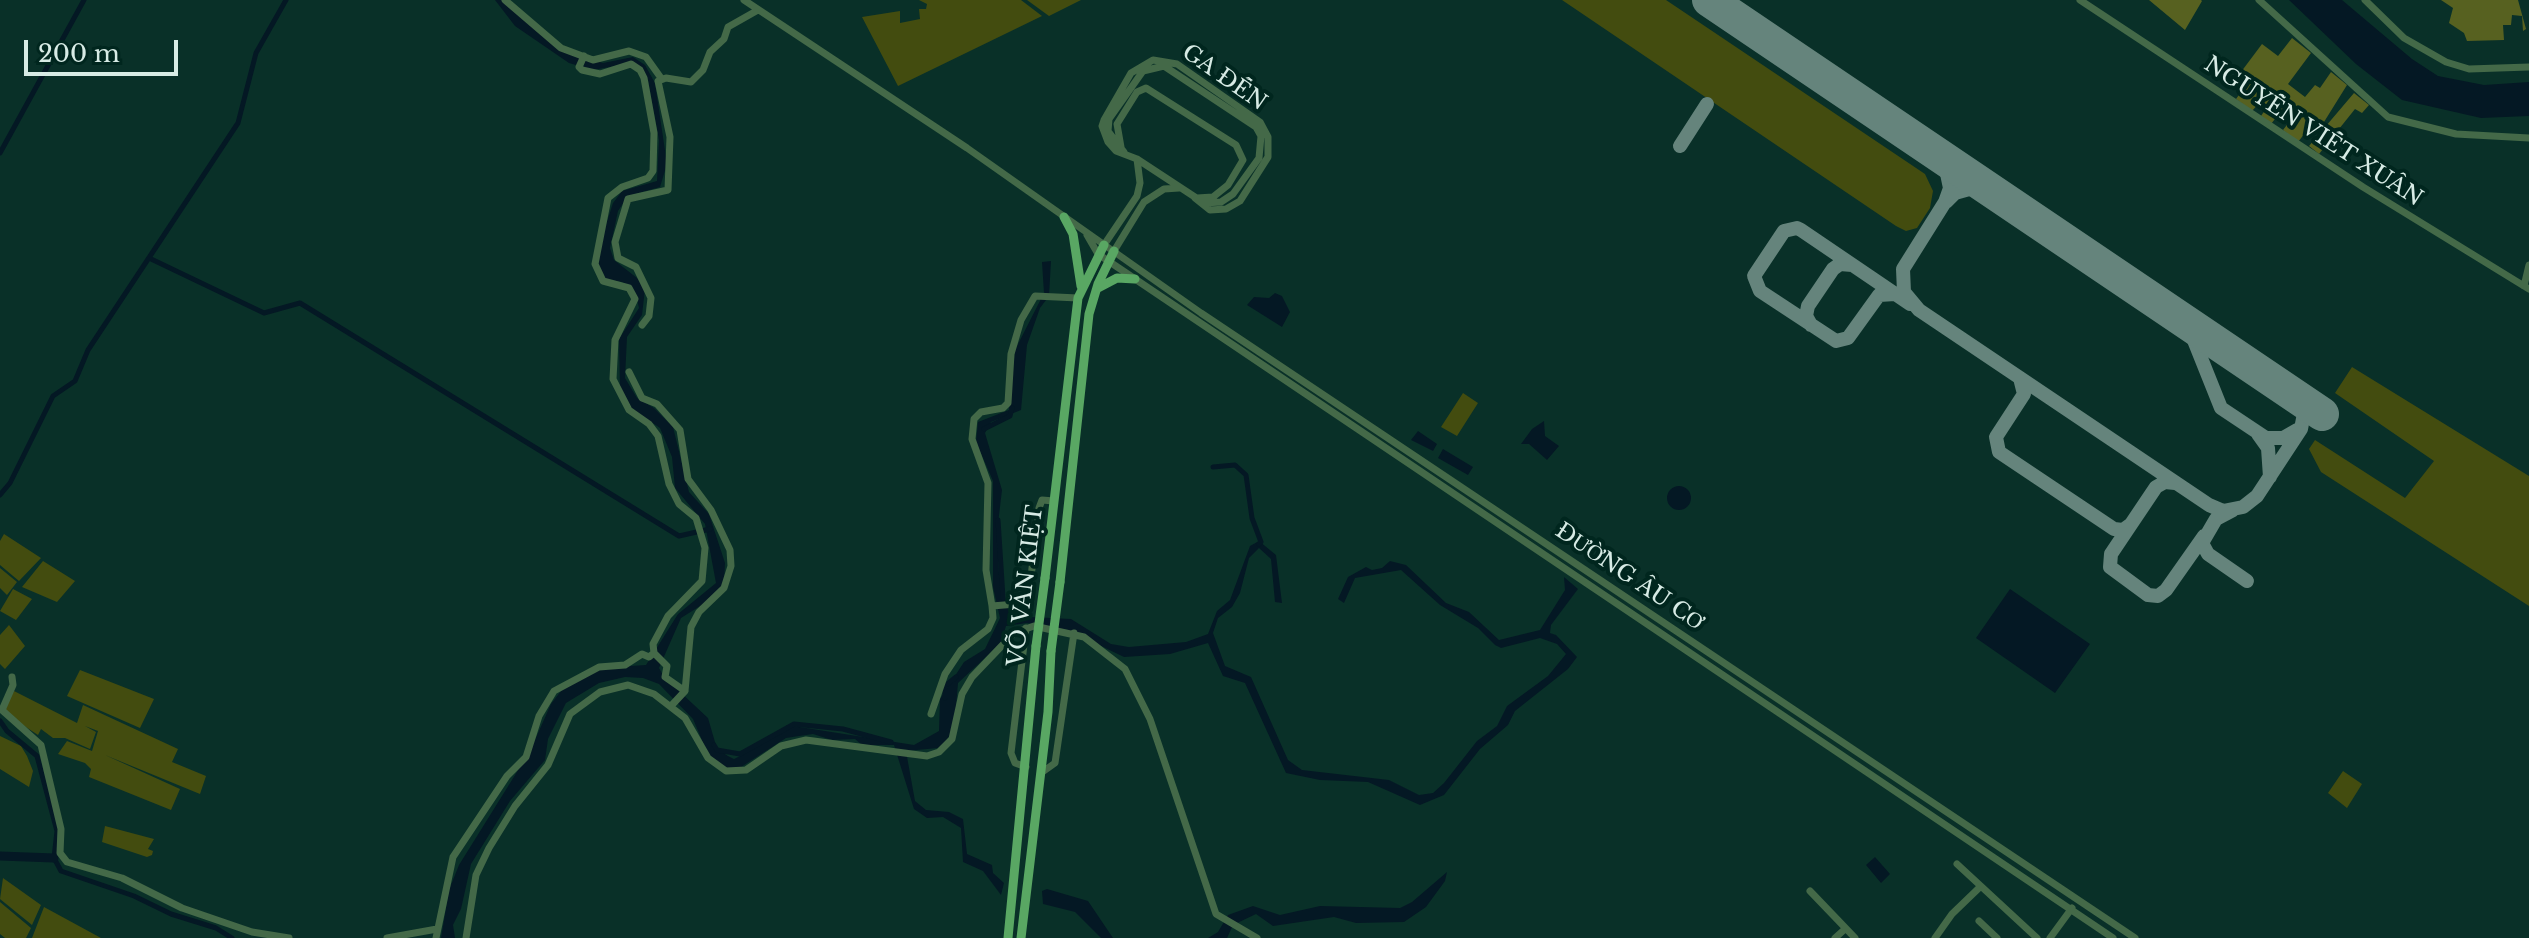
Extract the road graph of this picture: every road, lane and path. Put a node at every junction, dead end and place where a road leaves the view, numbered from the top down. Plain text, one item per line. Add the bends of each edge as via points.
1 (505, 0) edge
2 (744, 0) edge
3 (2080, 0) edge
4 (2259, 0) edge
5 (2365, 0) edge
6 (758, 10) junction
7 (584, 57) junction
8 (2529, 67) edge
9 (661, 78) junction
10 (2529, 138) edge
11 (1124, 152) junction
12 (1137, 159) junction
13 (1179, 188) junction
14 (1195, 198) junction
15 (1064, 217) junction
16 (611, 225) junction
17 (1101, 249) junction
18 (1111, 256) junction
19 (2529, 265) edge
20 (1135, 279) junction
21 (1081, 287) junction
22 (2526, 287) edge
23 (1094, 295) junction
24 (1078, 298) junction
25 (1198, 316) junction
26 (642, 325) dead end
27 (629, 372) dead end
28 (661, 411) junction
29 (648, 421) junction
30 (1059, 458) junction
31 (1074, 459) junction
32 (1054, 501) junction
33 (994, 606) junction
34 (1649, 612) junction
35 (1643, 622) junction
36 (1026, 628) junction
37 (1074, 633) junction
38 (654, 653) junction
39 (12, 677) dead end
40 (684, 692) junction
41 (671, 706) junction
42 (931, 714) dead end
43 (1026, 767) junction
44 (1041, 773) junction
45 (1957, 864) dead end
46 (1980, 887) junction
47 (1810, 891) dead end
48 (2078, 899) junction
49 (2071, 909) junction
50 (1979, 921) dead end
51 (1845, 929) junction
52 (436, 933) edge
53 (289, 938) edge
54 (387, 938) edge
55 (466, 938) edge
56 (1008, 938) edge
57 (1021, 938) edge
58 (1257, 938) edge
59 (1835, 938) edge
60 (1855, 938) edge
61 (1935, 938) edge
62 (1997, 938) edge
63 (2037, 938) edge
64 (2050, 938) edge
65 (2113, 938) edge
66 (2135, 938) edge

1 - 7 street via 556,45
2 - 6 street, ĐƯỜNG ÂU CƠ
3 - 22 street, NGUYỄN VIẾT XUÂN via 2363,187
4 - 10 street via 2388,117 2456,134
5 - 8 street via 2404,38 2446,62 2469,69
6 - 9 street via 728,27 691,82
6 - 15 street, ĐƯỜNG ÂU CƠ
7 - 9 street via 599,60 629,51 646,57
7 - 16 street via 579,67 596,74 625,64 637,67 644,78 654,133 651,175 613,193 604,207
9 - 16 street via 658,90 670,137 668,190 628,199
11 - 12 street
11 - 14 street via 1116,129 1137,92 1146,88 1243,154 1220,193
11 - 14 street via 1108,131 1113,111 1143,71 1164,66 1256,127 1261,136 1259,158 1233,194 1214,204
12 - 13 street
12 - 17 street via 1137,196
13 - 14 street
13 - 18 street via 1164,189 1144,202
15 - 17 street, ĐƯỜNG ÂU CƠ
15 - 21 main road via 1073,234
16 - 26 street via 618,258 636,267 651,298 651,311
16 - 29 street via 597,246 597,271 608,284 629,288 635,303 615,340 612,375 629,410
17 - 18 street, ĐƯỜNG ÂU CƠ
17 - 21 main road, VÕ VĂN KIỆT
18 - 20 street, ĐƯỜNG ÂU CƠ
18 - 23 main road, VÕ VĂN KIỆT
18 - 25 street, ĐƯỜNG ÂU CƠ
19 - 22 street
20 - 23 main road via 1111,280
20 - 25 street, ĐƯỜNG ÂU CƠ
21 - 24 main road, VÕ VĂN KIỆT
23 - 31 main road, VÕ VĂN KIỆT
24 - 30 main road, VÕ VĂN KIỆT
24 - 33 street via 1035,296 1014,339 1007,370 1008,403 981,412 973,423 972,439 988,483 986,570
25 - 34 street, ĐƯỜNG ÂU CƠ
25 - 35 street, ĐƯỜNG ÂU CƠ
27 - 28 street via 642,398
28 - 29 street
28 - 40 street via 682,434 688,479 728,540 731,566 724,588 691,627
29 - 38 street via 661,443 675,498 702,531 706,562 702,581 668,616 653,644
30 - 31 street
30 - 32 main road, VÕ VĂN KIỆT
31 - 44 main road, VÕ VĂN KIỆT, bridge
32 - 33 street via 1042,500 1039,508 1029,602
32 - 43 main road, VÕ VĂN KIỆT, bridge
33 - 42 street via 988,629 961,650 945,674
34 - 35 street
34 - 48 street, ĐƯỜNG ÂU CƠ
35 - 49 street, ĐƯỜNG ÂU CƠ
36 - 37 street
36 - 41 street via 1014,633 969,680 955,733 947,745 927,756 799,741 777,748 746,770 726,771 712,762 689,723
36 - 43 street via 1011,753 1015,763
37 - 44 street via 1055,763
37 - 58 street via 1115,658 1138,690 1220,919
38 - 40 street via 666,664 665,677
38 - 52 street via 625,665 599,667 554,691 524,760 453,857
39 - 53 street via 2,710 41,745 61,829 60,853 67,862 122,878 182,908 252,932
40 - 41 street
41 - 55 street via 646,689 622,685 600,692 570,714 548,765 515,806 476,875
43 - 56 main road, VÕ VĂN KIỆT
44 - 57 main road, VÕ VĂN KIỆT
45 - 46 street
46 - 61 street
46 - 63 street
47 - 51 street
48 - 49 street
48 - 66 street, ĐƯỜNG ÂU CƠ
49 - 64 street
49 - 65 street, ĐƯỜNG ÂU CƠ
50 - 62 street
51 - 59 street
51 - 60 street
52 - 54 street

